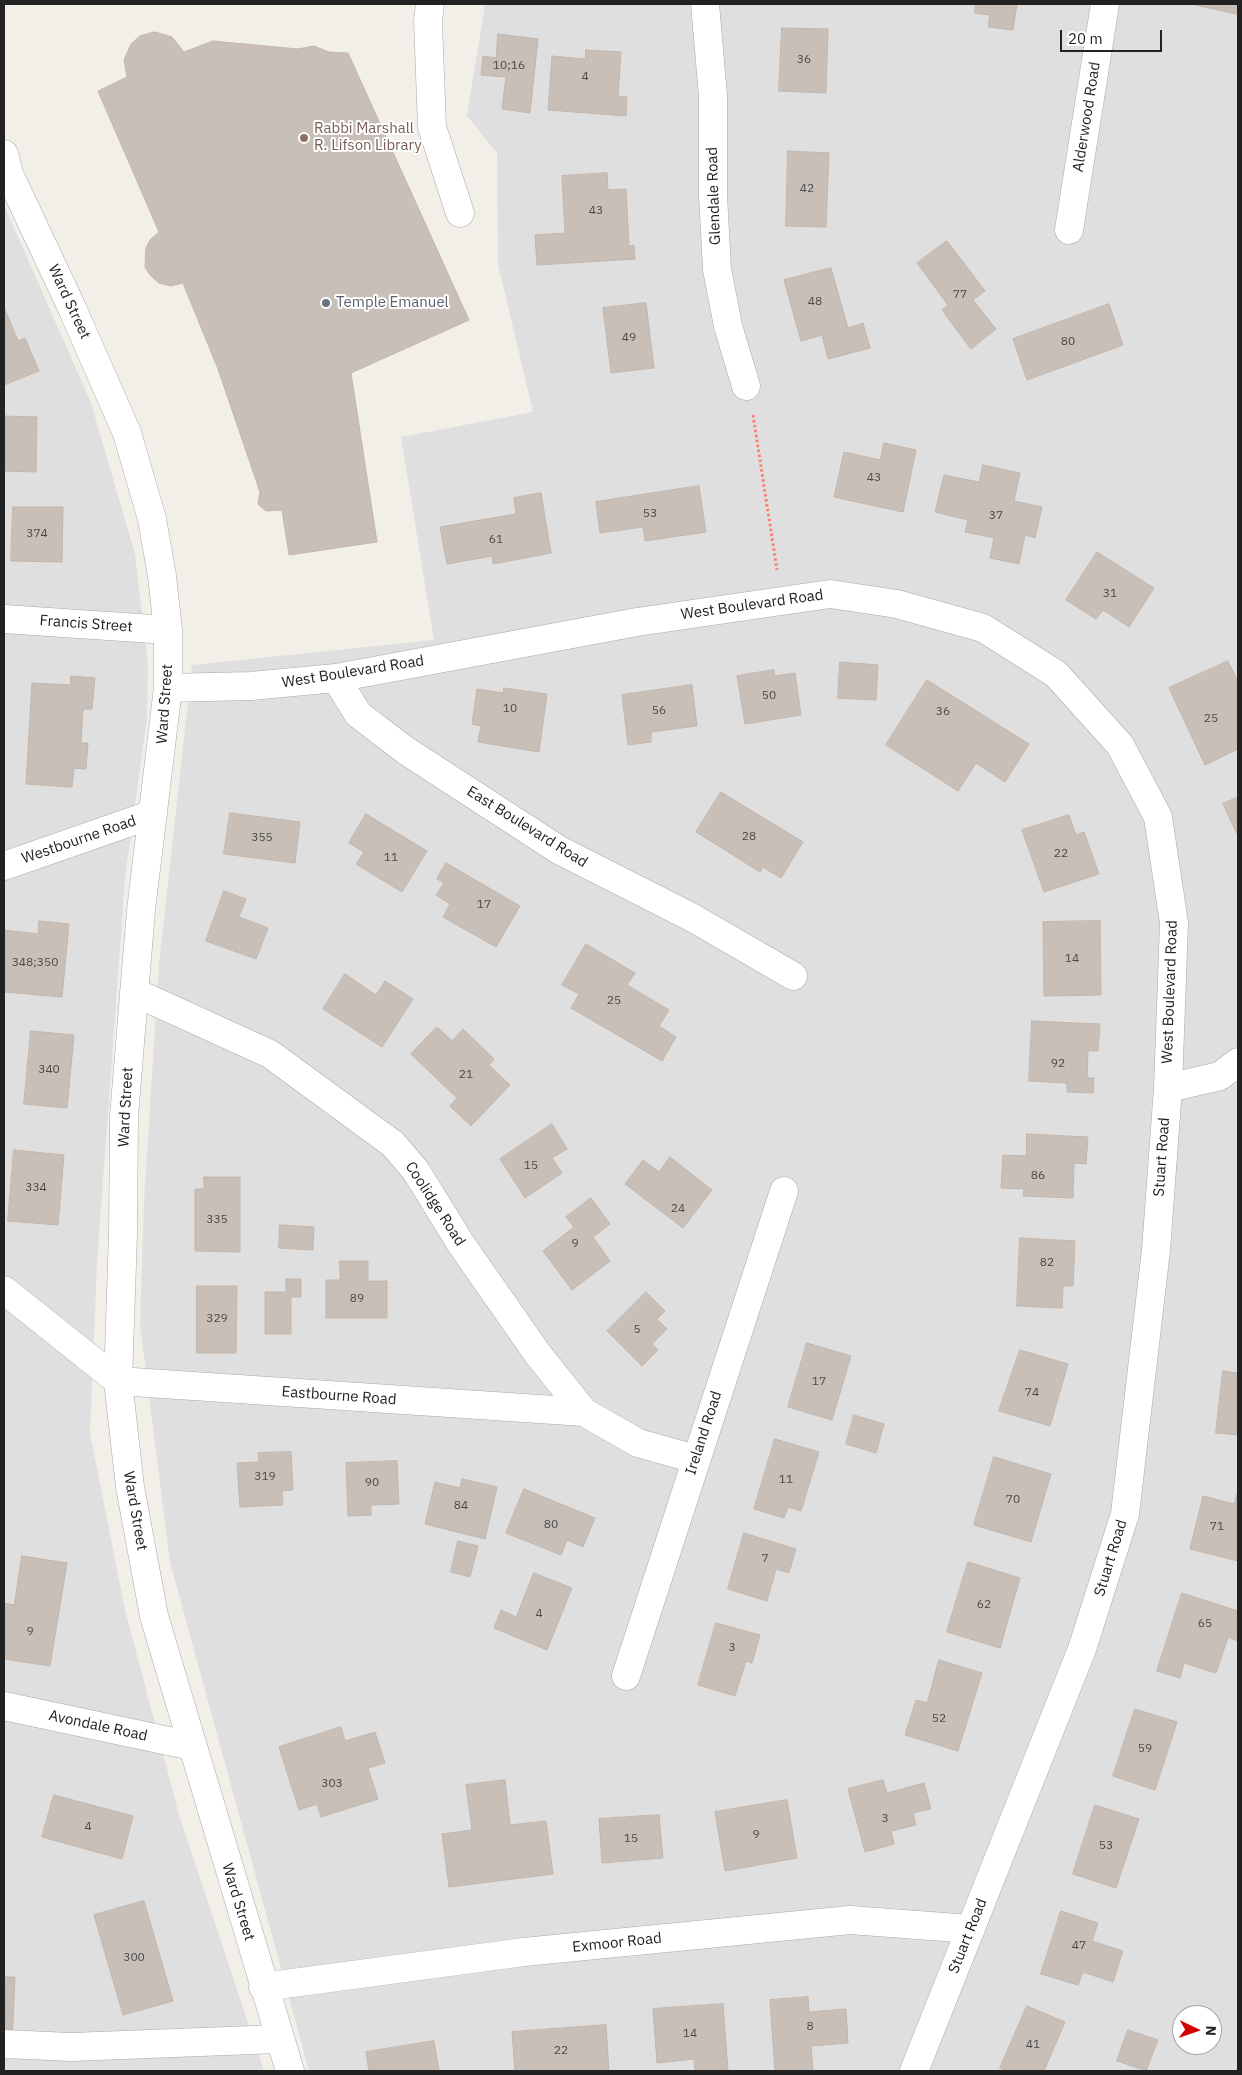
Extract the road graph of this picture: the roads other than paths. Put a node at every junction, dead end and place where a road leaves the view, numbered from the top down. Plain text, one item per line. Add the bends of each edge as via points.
1 (430, 4) edge
2 (705, 4) edge
3 (1104, 4) edge
4 (6, 168) edge
5 (460, 213) dead end
6 (1069, 230) dead end
7 (746, 386) road end
8 (4, 619) edge
9 (168, 630) junction
10 (336, 678) junction
11 (168, 688) junction
12 (153, 814) junction
13 (4, 866) edge
14 (792, 976) dead end
15 (134, 992) junction
16 (1238, 1062) edge
17 (1168, 1088) junction
18 (784, 1192) dead end
19 (4, 1290) edge
20 (118, 1381) junction
21 (584, 1412) junction
22 (695, 1459) junction
23 (626, 1676) dead end
24 (4, 1706) edge
25 (192, 1746) junction
26 (971, 1930) junction
27 (263, 1987) junction
28 (279, 2038) junction
29 (4, 2044) edge
30 (290, 2071) edge
31 (914, 2071) edge

1 - 5 street via 432,127
2 - 7 street, Glendale Road via 713,96 717,269 728,326
3 - 6 street, Alderwood Road
4 - 9 street, Ward Street via 127,434 152,519
8 - 9 street, Francis Street
9 - 11 street, Ward Street
10 - 11 street, West Boulevard Road via 251,686
10 - 14 street, East Boulevard Road via 358,714 405,750 559,850 693,918
10 - 17 street, West Boulevard Road via 637,622 830,594 897,604 983,628 1056,674 1120,745 1158,817 1174,923
11 - 12 street, Ward Street
12 - 13 street, Westbourne Road
12 - 15 street, Ward Street
15 - 20 street, Ward Street via 124,1116
15 - 21 street, Coolidge Road via 270,1054 393,1144 416,1171 466,1252 537,1353
16 - 17 street via 1220,1076
17 - 26 street, Stuart Road via 1156,1250 1125,1514 1082,1648
18 - 22 street, Ireland Road
19 - 20 street
20 - 21 street, Eastbourne Road
20 - 25 street, Ward Street via 130,1487 154,1616
21 - 22 street, Eastbourne Road via 638,1443
22 - 23 street, Ireland Road
24 - 25 street, Avondale Road
25 - 27 street, Ward Street
26 - 27 street, Exmoor Road via 850,1920 524,1952
26 - 31 street, Stuart Road
27 - 28 street, Ward Street
28 - 29 street via 71,2047
28 - 30 street, Ward Street

